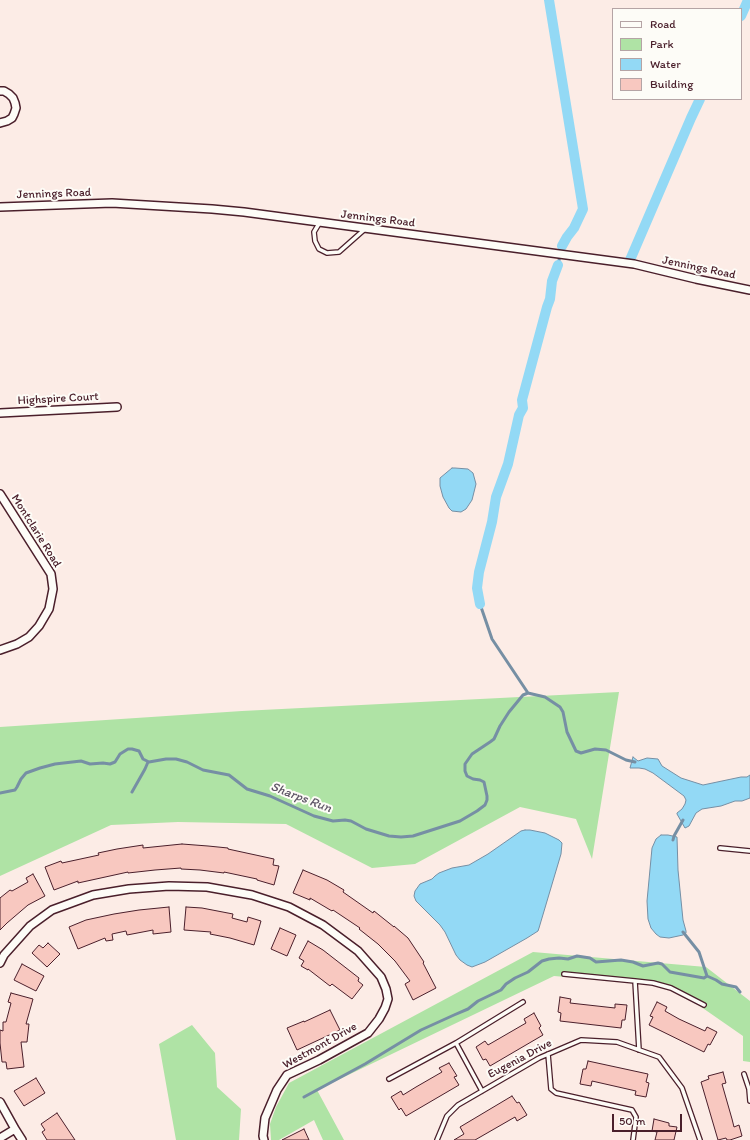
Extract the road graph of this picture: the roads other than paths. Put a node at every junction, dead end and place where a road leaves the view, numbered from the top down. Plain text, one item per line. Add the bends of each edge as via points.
1 (0, 90) edge
2 (0, 124) edge
3 (0, 206) edge
4 (320, 222) junction
5 (366, 228) junction
6 (750, 290) edge
7 (117, 407) dead end
8 (0, 413) edge
9 (0, 494) edge
10 (0, 650) edge
11 (720, 848) dead end
12 (750, 851) edge
13 (0, 963) edge
14 (564, 974) dead end
15 (635, 981) junction
16 (523, 1002) dead end
17 (704, 1005) dead end
18 (456, 1043) junction
19 (638, 1050) junction
20 (548, 1054) junction
21 (744, 1074) dead end
22 (389, 1079) dead end
23 (482, 1091) junction
24 (750, 1101) edge
25 (0, 1102) edge
26 (14, 1129) junction
27 (0, 1138) edge
28 (22, 1140) edge
29 (264, 1140) edge
30 (437, 1140) edge
31 (633, 1140) edge
32 (700, 1140) edge

1 - 2 street via 10,94 16,108 12,118
3 - 4 street, Jennings Road via 124,203 228,210
4 - 5 street, Jennings Road
4 - 5 lane via 314,232 315,241 327,254 339,252
5 - 6 street, Jennings Road via 634,264
7 - 8 street, Highspire Court
9 - 10 street, Montclarie Road via 51,574 53,589 48,609 39,626 29,637
11 - 12 lane
13 - 29 street, Westmont Drive via 30,926 52,910 93,895 129,889 207,887 252,895 289,907 323,925 358,951 381,977 388,999 379,1019 368,1033 287,1075 276,1090 265,1118
14 - 15 lane
15 - 17 lane via 671,988
15 - 19 lane
16 - 18 lane
18 - 22 lane
18 - 23 lane
19 - 20 lane, Eugenia Drive via 617,1042 581,1040
19 - 32 lane, Eugenia Drive via 659,1057 682,1088
20 - 23 lane, Eugenia Drive
20 - 31 lane via 551,1089 556,1093 632,1110 636,1118
21 - 24 lane
23 - 30 lane, Eugenia Drive via 458,1105 447,1116
25 - 26 street
26 - 27 street
26 - 28 street

